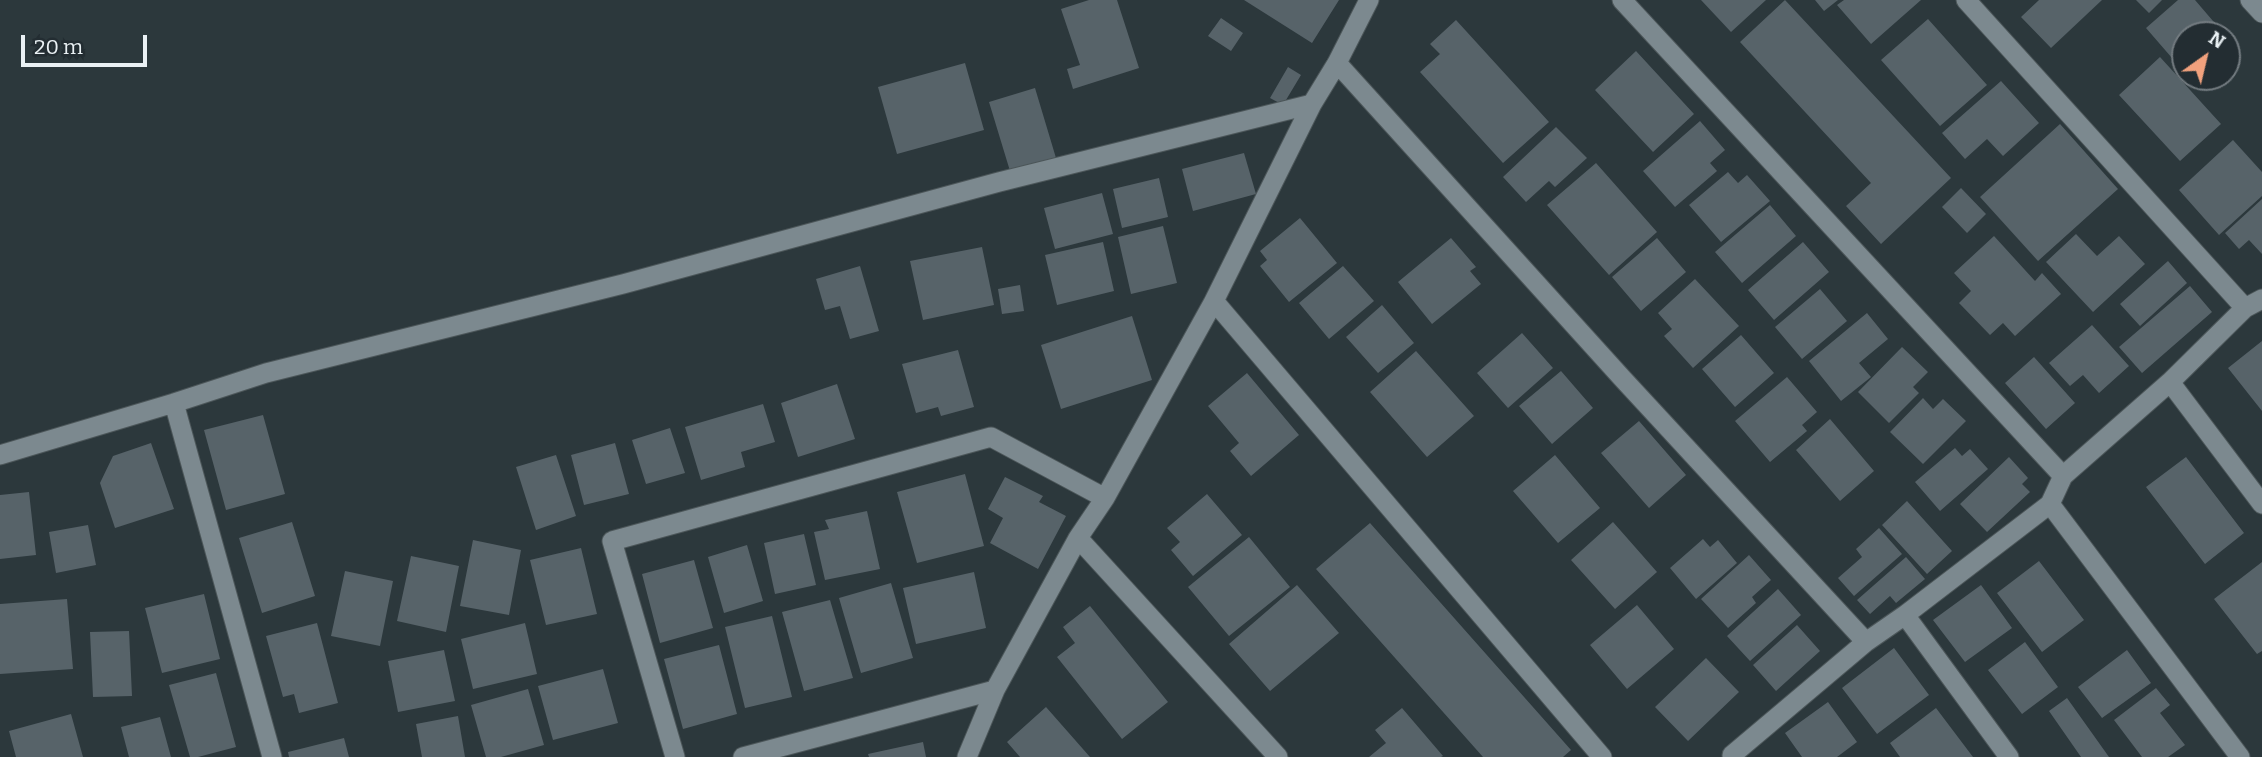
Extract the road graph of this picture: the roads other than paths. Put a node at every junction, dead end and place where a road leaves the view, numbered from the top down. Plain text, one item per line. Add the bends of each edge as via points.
1 (1369, 0) edge
2 (1622, 0) edge
3 (1966, 0) edge
4 (2250, 0) edge
5 (2262, 13) edge
6 (1336, 63) junction
7 (1311, 104) junction
8 (1214, 300) junction
9 (2253, 304) edge
10 (2170, 382) junction
11 (174, 403) junction
12 (0, 455) edge
13 (2063, 476) junction
14 (1105, 498) junction
15 (2050, 504) junction
16 (2262, 504) edge
17 (1078, 538) junction
18 (1905, 615) junction
19 (1866, 642) junction
20 (995, 690) junction
21 (1732, 756) edge
22 (272, 757) edge
23 (675, 757) edge
24 (743, 757) edge
25 (967, 757) edge
26 (1278, 757) edge
27 (1602, 757) edge
28 (2009, 757) edge
29 (2240, 757) edge

1 - 6 street
2 - 13 street
3 - 9 street
4 - 5 street
6 - 7 street
6 - 19 street
7 - 8 street
7 - 11 street via 267,373
8 - 14 street
8 - 27 street
9 - 10 street
10 - 13 street
10 - 16 street
11 - 12 street
11 - 22 street
13 - 15 street
14 - 17 street
14 - 23 street via 991,437 612,541
15 - 18 street
15 - 29 street
17 - 20 street
17 - 26 street
18 - 19 street
18 - 28 street
19 - 21 street
20 - 24 street
20 - 25 street

